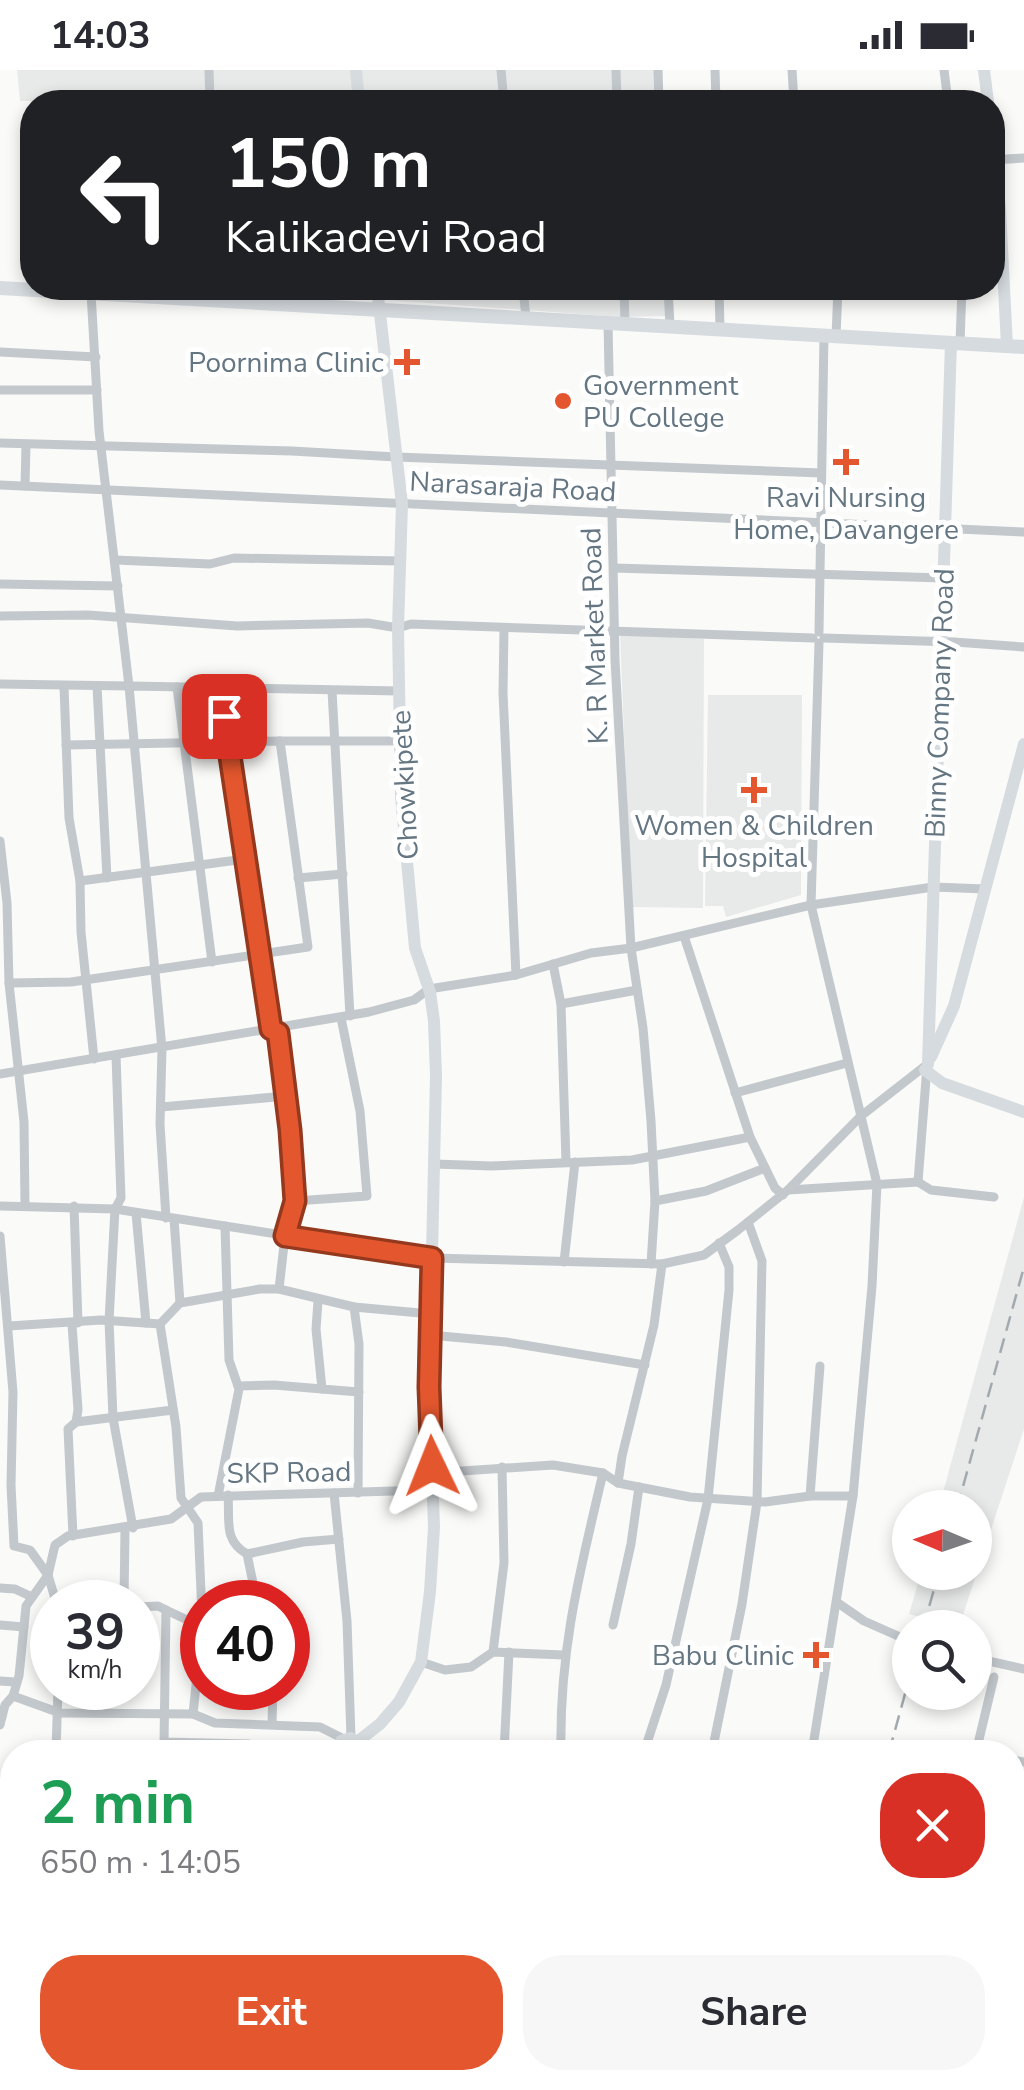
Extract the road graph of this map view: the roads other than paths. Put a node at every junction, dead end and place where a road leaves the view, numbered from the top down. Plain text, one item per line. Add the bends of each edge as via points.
1 (92, 300) edge
2 (275, 300) edge
3 (378, 300) edge
4 (524, 300) edge
5 (624, 300) edge
6 (669, 300) edge
7 (719, 300) edge
8 (836, 300) edge
9 (960, 300) edge
10 (1005, 300) edge
11 (379, 310) junction
12 (526, 318) junction
13 (608, 323) junction
14 (625, 324) junction
15 (670, 326) junction
16 (720, 329) junction
17 (830, 336) junction
18 (955, 343) junction
19 (1007, 346) junction
20 (1024, 346) edge
21 (0, 352) edge
22 (96, 357) junction
23 (0, 390) edge
24 (97, 390) junction
25 (0, 443) edge
26 (26, 444) junction
27 (100, 446) junction
28 (396, 458) junction
29 (612, 466) junction
30 (822, 473) junction
31 (0, 485) edge
32 (25, 486) junction
33 (106, 490) junction
34 (402, 504) junction
35 (614, 514) junction
36 (820, 523) junction
37 (944, 529) junction
38 (1024, 532) edge
39 (114, 560) junction
40 (400, 561) junction
41 (614, 568) junction
42 (820, 575) junction
43 (943, 578) junction
44 (0, 584) edge
45 (118, 586) junction
46 (0, 616) edge
47 (122, 618) junction
48 (398, 628) junction
49 (504, 628) junction
50 (614, 630) junction
51 (818, 638) junction
52 (941, 643) junction
53 (1024, 647) edge
54 (0, 684) edge
55 (97, 686) junction
56 (130, 686) junction
57 (64, 687) junction
58 (177, 687) junction
59 (220, 688) junction
60 (332, 691) junction
61 (399, 692) junction
62 (280, 741) junction
63 (400, 741) junction
64 (183, 743) junction
65 (334, 743) junction
66 (99, 744) junction
67 (133, 744) junction
68 (228, 744) junction
69 (1024, 744) edge
70 (66, 745) junction
71 (0, 841) edge
72 (246, 859) junction
73 (199, 865) junction
74 (146, 873) junction
75 (343, 874) junction
76 (107, 878) junction
77 (298, 878) junction
78 (80, 881) junction
79 (933, 887) junction
80 (986, 889) junction
81 (811, 904) junction
82 (684, 936) junction
83 (631, 948) junction
84 (260, 954) junction
85 (212, 962) junction
86 (553, 964) junction
87 (156, 970) junction
88 (516, 976) junction
89 (86, 979) junction
90 (9, 983) junction
91 (428, 989) junction
92 (637, 990) junction
93 (561, 1004) junction
94 (345, 1017) junction
95 (271, 1029) junction
96 (162, 1049) junction
97 (116, 1056) junction
98 (94, 1059) junction
99 (846, 1062) junction
100 (926, 1067) junction
101 (17, 1072) junction
102 (0, 1074) edge
103 (735, 1093) junction
104 (286, 1096) junction
105 (161, 1107) junction
106 (1024, 1108) edge
107 (860, 1116) junction
108 (750, 1138) junction
109 (653, 1157) junction
110 (571, 1162) junction
111 (435, 1164) junction
112 (765, 1168) junction
113 (918, 1182) junction
114 (877, 1184) junction
115 (786, 1192) junction
116 (994, 1197) dead end
117 (655, 1200) junction
118 (295, 1201) junction
119 (0, 1206) edge
120 (25, 1206) junction
121 (74, 1206) junction
122 (114, 1209) junction
123 (136, 1213) junction
124 (170, 1218) junction
125 (0, 1220) edge
126 (748, 1222) junction
127 (224, 1226) junction
128 (0, 1236) edge
129 (285, 1236) junction
130 (719, 1244) junction
131 (432, 1258) junction
132 (564, 1262) junction
133 (656, 1264) junction
134 (278, 1289) junction
135 (227, 1294) junction
136 (318, 1301) junction
137 (180, 1303) junction
138 (354, 1308) junction
139 (3, 1310) edge
140 (430, 1314) junction
141 (109, 1321) junction
142 (74, 1323) junction
143 (146, 1324) junction
144 (160, 1324) junction
145 (9, 1326) junction
146 (430, 1335) junction
147 (645, 1365) junction
148 (820, 1366) dead end
149 (238, 1386) junction
150 (322, 1389) junction
151 (360, 1392) junction
152 (174, 1410) junction
153 (113, 1418) junction
154 (76, 1422) junction
155 (0, 1445) edge
156 (12, 1445) junction
157 (502, 1467) junction
158 (432, 1473) junction
159 (603, 1473) junction
160 (618, 1483) junction
161 (639, 1487) junction
162 (334, 1493) junction
163 (358, 1493) junction
164 (223, 1496) junction
165 (810, 1496) junction
166 (853, 1496) junction
167 (708, 1499) junction
168 (757, 1502) junction
169 (185, 1508) junction
170 (129, 1528) junction
171 (73, 1536) junction
172 (339, 1539) junction
173 (247, 1554) junction
174 (48, 1574) junction
175 (44, 1580) edge
176 (50, 1580) edge
177 (125, 1580) edge
178 (200, 1580) edge
179 (252, 1580) edge
180 (0, 1588) edge
181 (30, 1596) edge
182 (30, 1600) edge
183 (838, 1603) junction
184 (160, 1607) edge
185 (166, 1610) junction
186 (180, 1617) edge
187 (0, 1625) edge
188 (613, 1625) dead end
189 (24, 1627) junction
190 (892, 1633) edge
191 (492, 1652) junction
192 (509, 1652) junction
193 (564, 1655) junction
194 (421, 1662) junction
195 (992, 1662) edge
196 (1024, 1669) edge
197 (994, 1677) dead end
198 (0, 1681) edge
199 (15, 1682) junction
200 (13, 1696) junction
201 (60, 1710) edge
202 (193, 1710) edge
203 (272, 1710) edge
204 (60, 1713) junction
205 (163, 1713) junction
206 (193, 1714) junction
207 (272, 1724) junction
208 (0, 1725) edge
209 (57, 1740) edge
210 (164, 1740) edge
211 (339, 1740) edge
212 (348, 1740) edge
213 (357, 1740) edge
214 (505, 1740) edge
215 (561, 1740) edge
216 (648, 1740) edge
217 (714, 1740) edge
218 (814, 1740) edge
219 (979, 1740) edge

1 - 22 street
2 - 11 main road
3 - 11 street, Chowkipete
4 - 12 street
5 - 14 street
6 - 15 street
7 - 16 street
8 - 17 street
9 - 18 street
10 - 19 street
11 - 12 main road
11 - 28 street, Chowkipete
12 - 13 main road
13 - 14 main road
13 - 29 street, K. R Market Road
14 - 15 main road
15 - 16 main road
16 - 17 main road
17 - 18 main road
17 - 30 street
18 - 19 main road
18 - 37 street, Binny Company Road
19 - 20 main road
21 - 22 street
22 - 24 street
23 - 24 street
24 - 27 street
25 - 26 street
26 - 27 street
26 - 32 street
27 - 28 street
27 - 33 street
28 - 29 street
28 - 34 street, Chowkipete
29 - 30 street
29 - 35 street, K. R Market Road
30 - 36 street
31 - 32 street, Narasaraja Road
32 - 33 street, Narasaraja Road
33 - 34 street, Narasaraja Road
33 - 39 street
34 - 35 street, Narasaraja Road
34 - 40 street, Chowkipete
35 - 36 street, Narasaraja Road
35 - 41 street, K. R Market Road
36 - 37 street, Narasaraja Road
36 - 42 street
37 - 38 street, Narasaraja Road
37 - 43 street, Binny Company Road
39 - 40 street
39 - 45 street
40 - 48 street, Chowkipete
41 - 42 street
41 - 50 street, K. R Market Road
42 - 43 street
42 - 51 street
43 - 52 street, Binny Company Road
44 - 45 street
45 - 47 street
46 - 47 street
47 - 48 street
47 - 56 street
48 - 49 street
48 - 61 street, Chowkipete
49 - 50 street
49 - 88 street
50 - 51 street
50 - 83 street, K. R Market Road
51 - 52 street
51 - 81 street
52 - 53 street
52 - 79 street, Binny Company Road
54 - 57 street
55 - 56 street
55 - 57 street
55 - 66 street
56 - 58 street
56 - 67 street
57 - 70 street
58 - 59 street
58 - 64 street
59 - 60 street
59 - 68 street
60 - 61 street
60 - 65 street
61 - 63 street, Chowkipete
62 - 65 street
62 - 68 street
62 - 77 street
63 - 65 street
63 - 91 street, Chowkipete via 415,948
64 - 67 street
64 - 68 street
64 - 73 street
65 - 75 street
66 - 67 street
66 - 70 street
66 - 76 street
67 - 74 street
68 - 72 street
69 - 80 street
70 - 78 street
71 - 90 street
72 - 73 street
72 - 84 street
73 - 74 street
73 - 85 street
74 - 76 street
74 - 87 street
75 - 77 street
75 - 94 street
76 - 78 street
77 - 84 street via 308,947
78 - 89 street
79 - 80 street
79 - 81 street
79 - 100 street, Binny Company Road
80 - 100 street via 954,1006
81 - 82 street
81 - 99 street
82 - 83 street
82 - 103 street
83 - 86 street
83 - 92 street, K. R Market Road
84 - 85 street
84 - 95 street
85 - 87 street
86 - 88 street
86 - 93 street
87 - 89 street
87 - 96 street
88 - 91 street
89 - 90 street
89 - 98 street
90 - 101 street
91 - 94 street via 414,1000
91 - 111 street, Chowkipete
92 - 93 street
92 - 109 street, K. R Market Road
93 - 110 street
94 - 95 street
94 - 118 street via 366,1196
95 - 96 street
95 - 104 street via 278,1033
96 - 97 street
96 - 105 street
97 - 98 street
97 - 122 street via 121,1198
98 - 101 street
99 - 103 street
99 - 107 street
100 - 106 street
100 - 107 street
100 - 113 street
101 - 102 street
101 - 120 street
103 - 108 street
104 - 105 street
104 - 118 street
105 - 124 street
107 - 114 street
107 - 115 street
108 - 109 street
108 - 112 street
109 - 110 street
109 - 117 street, K. R Market Road
110 - 111 street
110 - 132 street
111 - 131 street, Chowkipete
112 - 115 street via 775,1188
112 - 117 street via 706,1191
113 - 114 street
113 - 116 street via 931,1190
114 - 115 street
114 - 166 street
115 - 126 street
117 - 133 street, K. R Market Road
118 - 129 street
119 - 120 street
119 - 125 street
120 - 121 street
121 - 122 street
121 - 142 street
122 - 123 street
122 - 141 street
123 - 124 street
123 - 143 street
124 - 127 street
124 - 137 street
126 - 130 street
126 - 168 street via 762,1262
127 - 129 street
127 - 135 street
128 - 139 street
129 - 131 street
129 - 134 street
130 - 133 street
130 - 167 street via 729,1290
131 - 132 street
131 - 140 street, Chowkipete
132 - 133 street
133 - 147 street, K. R Market Road
134 - 135 street
134 - 136 street
135 - 137 street
135 - 149 street via 229,1360
136 - 138 street
136 - 150 street
137 - 144 street
138 - 140 street
138 - 151 street
139 - 145 street
140 - 146 street, Chowkipete
141 - 142 street
141 - 143 street
141 - 153 street
142 - 145 street
142 - 154 street
143 - 144 street
144 - 152 street
145 - 156 street
146 - 147 street
146 - 158 street, Chowkipete
147 - 160 street, K. R Market Road
148 - 165 street
149 - 150 street
149 - 164 street
150 - 151 street
151 - 163 street
152 - 153 street
152 - 169 street
153 - 154 street
153 - 170 street
154 - 171 street via 68,1428
155 - 156 street
156 - 174 street via 14,1546 30,1550
157 - 158 street
157 - 159 street
157 - 191 street via 504,1563
158 - 163 street, SKP Road via 426,1490
158 - 194 street, Chowkipete via 434,1526
159 - 160 street
159 - 193 street
160 - 161 street
161 - 167 street
161 - 188 street
162 - 163 street, SKP Road
162 - 164 street, SKP Road
162 - 172 street
164 - 169 street, SKP Road via 201,1497
164 - 173 street via 230,1539
165 - 166 street
165 - 168 street
166 - 183 street
167 - 168 street
167 - 216 street
168 - 217 street
169 - 170 street, SKP Road via 171,1520
169 - 178 street via 198,1523
170 - 171 street, SKP Road
170 - 177 street
171 - 174 street via 55,1545
172 - 173 street
172 - 212 street
173 - 179 street
174 - 175 street
174 - 176 street
180 - 181 street
182 - 189 street
183 - 190 street
183 - 218 street
184 - 185 street
185 - 186 street
185 - 205 street
187 - 189 street
189 - 199 street
191 - 192 street
191 - 194 street via 471,1667 445,1670
192 - 193 street
192 - 214 street
193 - 215 street
194 - 213 street via 380,1724
195 - 196 street
197 - 219 street
198 - 199 street
199 - 200 street
200 - 204 street
200 - 208 street
201 - 204 street
202 - 206 street
203 - 207 street
204 - 205 street
204 - 209 street
205 - 206 street
205 - 210 street
206 - 207 street via 215,1723
207 - 211 street via 320,1727

